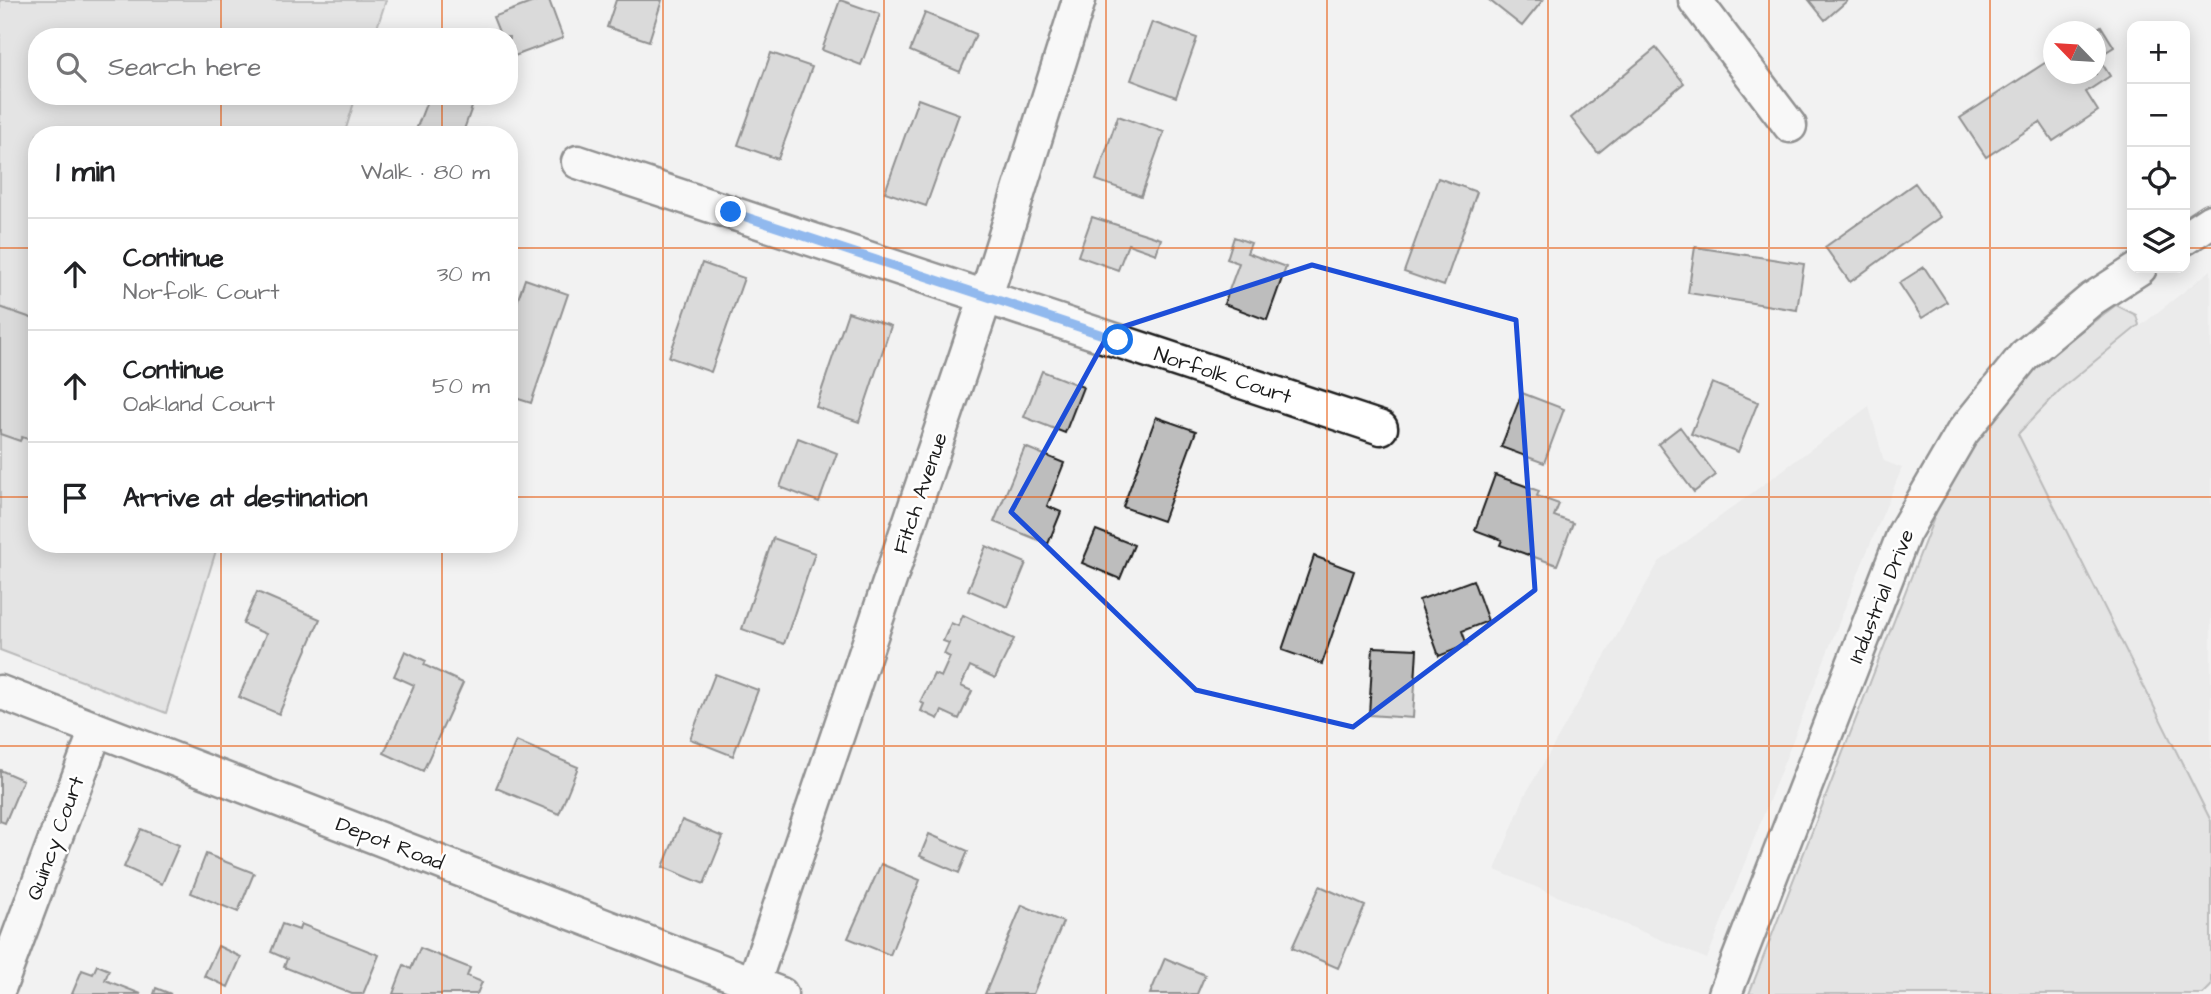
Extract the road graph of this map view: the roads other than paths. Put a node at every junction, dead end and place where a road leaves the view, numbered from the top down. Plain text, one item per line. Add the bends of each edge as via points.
1 (1079, 0) edge
2 (1695, 0) edge
3 (1790, 126) dead end
4 (578, 162) dead end
5 (2211, 221) edge
6 (2190, 235) edge
7 (2132, 273) edge
8 (986, 296) junction
9 (1381, 428) dead end
10 (0, 692) edge
11 (96, 730) junction
12 (0, 986) edge
13 (762, 990) edge
14 (1725, 994) edge

1 - 8 street, Fitch Avenue
2 - 3 street
4 - 8 street, Norfolk Court
5 - 6 street
7 - 14 street, Industrial Drive via 2092,299 2024,356 1962,433 1904,533
8 - 9 street, Norfolk Court
8 - 13 street, Fitch Avenue
10 - 11 street, Depot Road
11 - 12 street, Quincy Court
11 - 13 street, Depot Road

